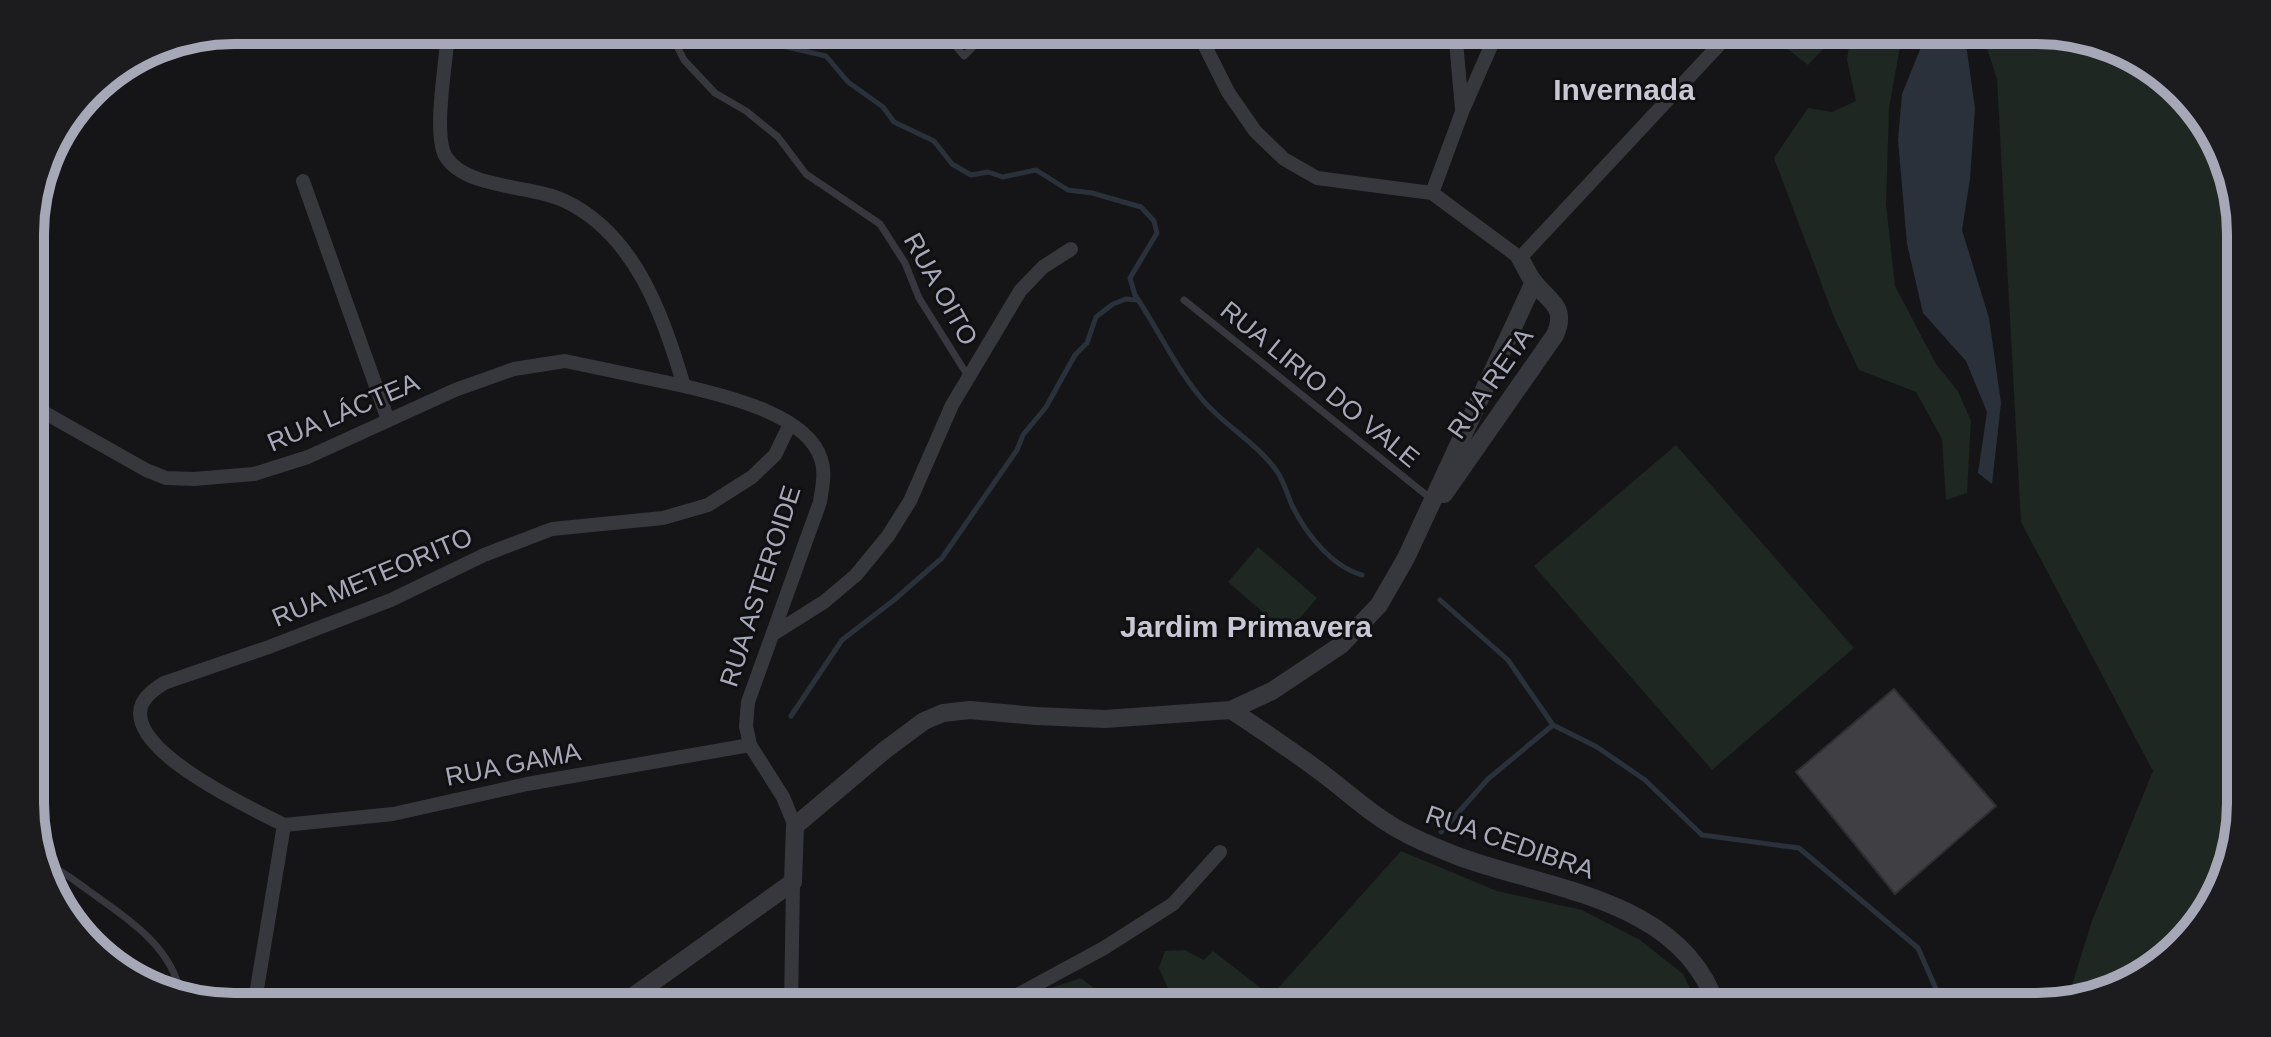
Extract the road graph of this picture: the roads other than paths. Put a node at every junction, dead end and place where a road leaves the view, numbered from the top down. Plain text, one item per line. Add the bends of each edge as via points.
1 (447, 44) edge
2 (676, 44) edge
3 (954, 44) edge
4 (976, 44) edge
5 (1204, 44) edge
6 (1456, 44) edge
7 (1492, 44) edge
8 (1720, 44) edge
9 (1462, 112) junction
10 (303, 181) dead end
11 (1432, 193) junction
12 (1071, 249) dead end
13 (1520, 258) junction
14 (1534, 282) junction
15 (1184, 300) dead end
16 (968, 376) junction
17 (684, 386) junction
18 (44, 412) edge
19 (388, 420) junction
20 (790, 424) junction
21 (1431, 505) junction
22 (773, 634) junction
23 (1231, 710) junction
24 (750, 745) junction
25 (284, 825) junction
26 (795, 826) junction
27 (1220, 852) dead end
28 (56, 869) edge
29 (793, 882) junction
30 (178, 985) edge
31 (256, 993) edge
32 (638, 993) edge
33 (791, 993) edge
34 (1021, 993) edge
35 (1713, 993) edge

1 - 17 street via 440,140 446,158 475,178 565,200 589,216 620,246 650,289
2 - 16 lane, RUA OITO via 715,93 778,137 806,174 880,224
3 - 4 lane via 964,56
5 - 11 street via 1255,131 1284,159 1317,178
6 - 9 street
7 - 9 street
8 - 13 street
9 - 11 street
10 - 19 street
11 - 13 street
12 - 16 street via 1020,291
13 - 14 street, RUA RETA
14 - 21 street, RUA RETA
14 - 21 street, RUA RETA via 1557,308 1561,322 1555,335 1438,503
15 - 21 lane, RUA LIRIO DO VALE
16 - 22 street via 910,501 888,536 856,575
17 - 19 street, RUA LÁCTEA via 565,361 514,369
17 - 20 street, RUA ASTEROIDE via 767,411
18 - 19 street, RUA LÁCTEA via 146,470 166,478 194,479 276,468
20 - 22 street, RUA ASTEROIDE via 810,440 824,470 820,502
20 - 25 street, RUA METEORITO via 775,455 708,505 663,518 552,529 391,600 149,693 141,706 142,724 161,750 197,779
21 - 23 street, RUA RETA via 1379,605 1341,645 1272,691
22 - 24 street, RUA ASTEROIDE via 748,702
23 - 26 street via 1105,719 943,713 885,750
23 - 35 street, RUA CEDIBRA via 1402,832 1461,858 1618,906 1642,919 1691,960
24 - 25 street, RUA GAMA via 527,784 393,814
24 - 26 street, RUA ASTEROIDE
25 - 31 street
26 - 29 street, RUA ASTEROIDE
27 - 34 street via 1173,904
28 - 30 lane via 145,933
29 - 32 street
29 - 33 street

